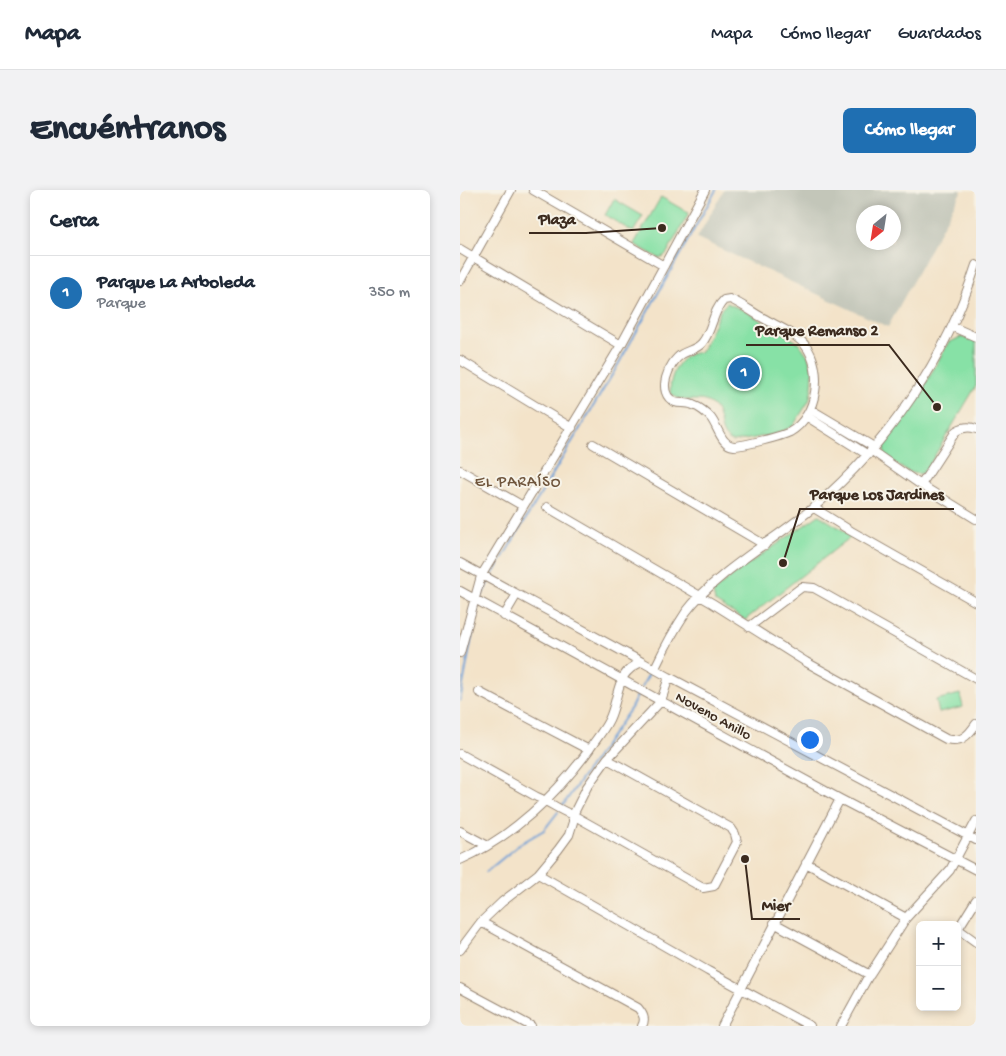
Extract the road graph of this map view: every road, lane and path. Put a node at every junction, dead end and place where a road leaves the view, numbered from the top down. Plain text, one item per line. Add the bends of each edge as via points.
1 (511, 190) edge
2 (533, 190) edge
3 (706, 190) edge
4 (460, 249) edge
5 (474, 257) junction
6 (976, 265) edge
7 (664, 266) junction
8 (460, 281) edge
9 (953, 327) junction
10 (976, 336) edge
11 (621, 345) junction
12 (460, 360) edge
13 (808, 413) junction
14 (572, 428) junction
15 (976, 429) edge
16 (593, 444) dead end
17 (871, 451) junction
18 (460, 470) edge
19 (921, 485) junction
20 (523, 506) junction
21 (547, 507) dead end
22 (814, 508) junction
23 (976, 519) edge
24 (765, 545) junction
25 (460, 563) edge
26 (487, 579) junction
27 (460, 591) edge
28 (517, 594) junction
29 (700, 597) junction
30 (478, 601) junction
31 (976, 602) edge
32 (504, 616) junction
33 (749, 626) junction
34 (460, 652) edge
35 (642, 662) junction
36 (655, 668) junction
37 (669, 677) junction
38 (622, 679) junction
39 (976, 679) edge
40 (479, 692) dead end
41 (661, 701) junction
42 (976, 724) edge
43 (589, 750) junction
44 (460, 754) edge
45 (607, 760) junction
46 (840, 798) junction
47 (545, 800) junction
48 (569, 814) junction
49 (976, 821) edge
50 (460, 831) edge
51 (972, 837) edge
52 (486, 846) junction
53 (460, 860) edge
54 (956, 860) junction
55 (806, 863) junction
56 (976, 870) edge
57 (538, 874) junction
58 (976, 900) edge
59 (906, 918) junction
60 (481, 922) junction
61 (774, 923) junction
62 (976, 942) edge
63 (460, 950) edge
64 (870, 975) junction
65 (460, 988) edge
66 (742, 989) junction
67 (531, 1026) edge
68 (642, 1026) edge
69 (722, 1026) edge
70 (810, 1026) edge
71 (841, 1026) edge

1 - 5 street
2 - 7 street
3 - 7 street
4 - 5 street
5 - 8 street
5 - 11 street
6 - 9 street
7 - 11 street
9 - 10 street
9 - 17 street via 900,415
11 - 14 street
12 - 14 street
13 - 13 street via 791,432 734,446 722,439 710,416 692,404 673,401 667,396 666,380 682,354 700,346 718,306 730,299 795,336 804,345 817,376
13 - 17 street
14 - 20 street
15 - 19 street via 964,427 956,430
16 - 24 street
17 - 19 street
17 - 22 street
18 - 20 street
19 - 23 street
20 - 26 street
21 - 29 street
22 - 24 street
22 - 31 street
24 - 29 street
25 - 26 street
26 - 28 street
26 - 30 street
27 - 30 street, Noveno Anillo
28 - 32 street
28 - 35 street
29 - 33 street
29 - 36 street via 666,645
30 - 32 street, Noveno Anillo
30 - 34 street
32 - 38 street, Noveno Anillo
33 - 39 street via 802,587 814,588
33 - 42 street via 806,662 946,739 962,740
35 - 36 street, Noveno Anillo
35 - 38 street via 629,668
36 - 37 street, Noveno Anillo
37 - 41 street
37 - 51 street, Noveno Anillo
38 - 41 street, Noveno Anillo
38 - 43 street via 611,716
40 - 43 street
41 - 45 street
41 - 46 street, Noveno Anillo
43 - 47 street
44 - 47 street
45 - 48 street
45 - 48 street via 731,828 737,842 714,886 702,888
46 - 54 street, Noveno Anillo
46 - 55 street
47 - 48 street
47 - 52 street via 514,828
48 - 57 street via 573,822 569,835
49 - 51 street
50 - 52 street
51 - 54 street
52 - 53 street
54 - 56 street, Noveno Anillo
54 - 59 street
55 - 59 street
55 - 61 street
57 - 60 street
57 - 66 street
58 - 62 street via 958,929
59 - 64 street
60 - 63 street
60 - 68 street via 638,1008 643,1014
61 - 64 street
61 - 66 street
64 - 71 street
65 - 67 street
66 - 69 street
66 - 70 street

